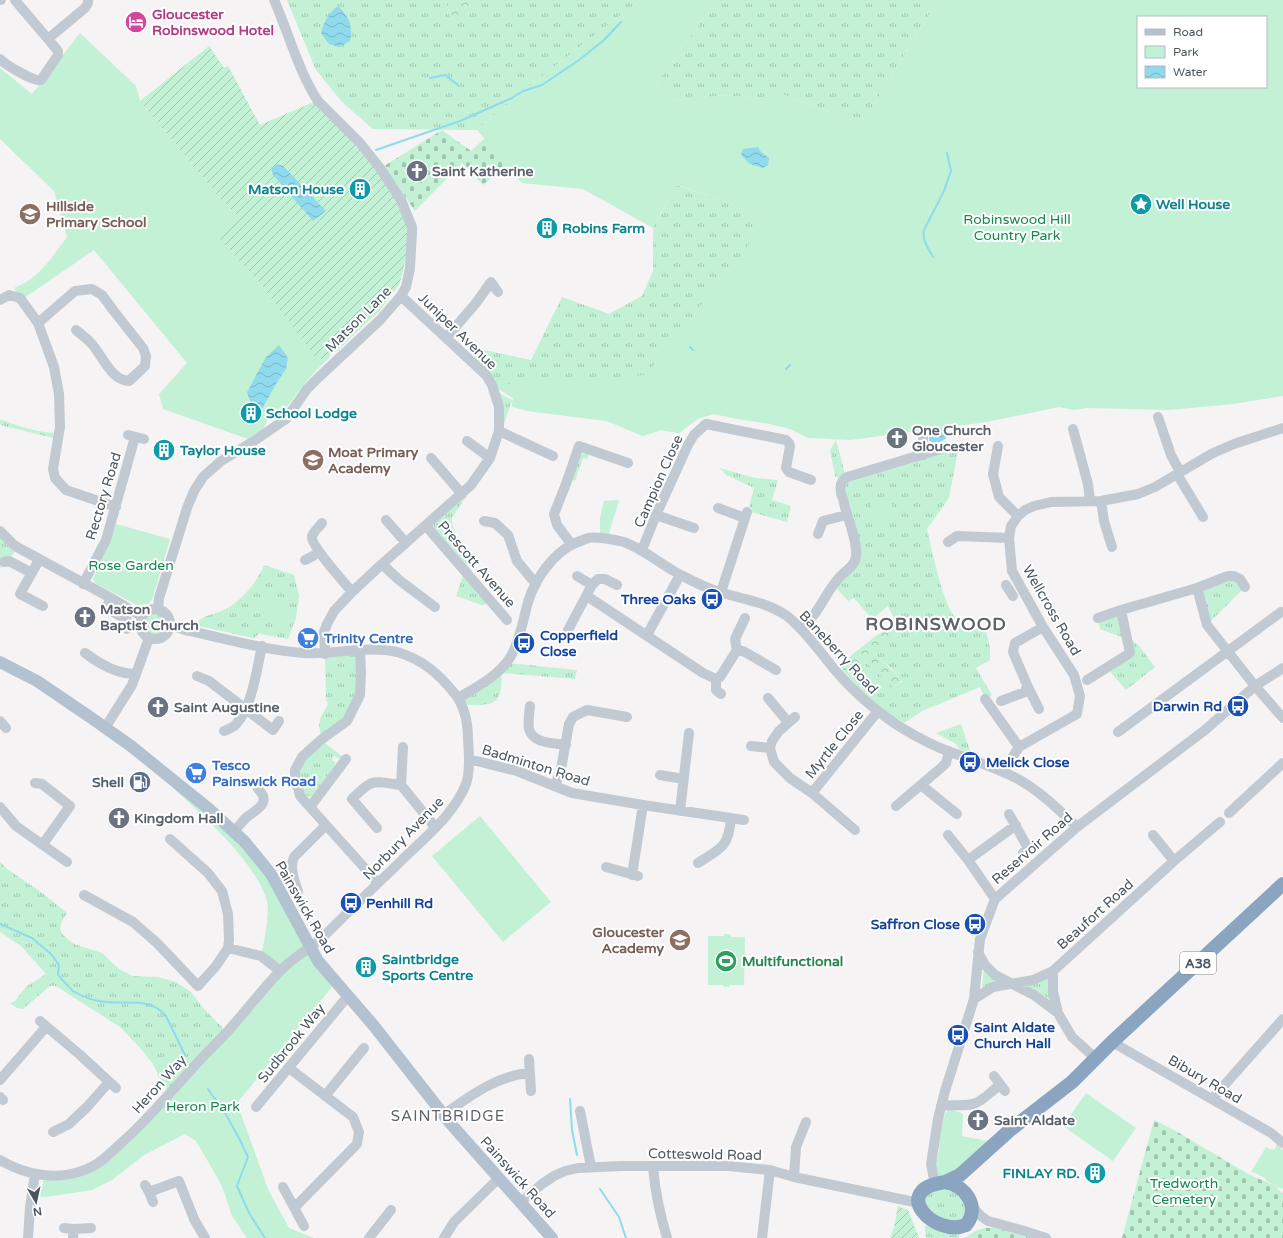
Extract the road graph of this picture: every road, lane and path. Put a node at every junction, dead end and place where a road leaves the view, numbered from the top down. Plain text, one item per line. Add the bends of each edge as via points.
1 (15, 0) edge
2 (88, 0) edge
3 (274, 0) edge
4 (49, 38) junction
5 (0, 59) edge
6 (498, 292) dead end
7 (401, 296) junction
8 (0, 300) edge
9 (38, 323) junction
10 (76, 330) dead end
11 (446, 338) junction
12 (1156, 423) dead end
13 (1283, 428) edge
14 (1073, 429) dead end
15 (498, 432) junction
16 (136, 437) dead end
17 (923, 438) dead end
18 (467, 441) dead end
19 (998, 446) dead end
20 (941, 449) dead end
21 (924, 455) junction
22 (553, 456) dead end
23 (431, 458) dead end
24 (490, 458) junction
25 (628, 463) dead end
26 (1178, 473) junction
27 (811, 480) dead end
28 (462, 494) junction
29 (1090, 501) junction
30 (1101, 501) junction
31 (116, 507) junction
32 (718, 508) dead end
33 (656, 515) junction
34 (846, 515) junction
35 (1018, 516) junction
36 (1203, 517) dead end
37 (386, 520) dead end
38 (484, 521) dead end
39 (322, 523) dead end
40 (426, 526) junction
41 (694, 528) dead end
42 (0, 531) edge
43 (818, 534) dead end
44 (1008, 538) junction
45 (948, 542) dead end
46 (406, 543) junction
47 (572, 545) junction
48 (1112, 547) dead end
49 (642, 550) junction
50 (318, 551) junction
51 (39, 560) junction
52 (306, 560) dead end
53 (4, 562) dead end
54 (382, 564) junction
55 (32, 573) junction
56 (680, 575) junction
57 (577, 576) dead end
58 (83, 584) junction
59 (536, 584) junction
60 (1019, 584) junction
61 (592, 585) junction
62 (617, 585) dead end
63 (1245, 587) dead end
64 (1197, 588) junction
65 (1009, 590) dead end
66 (352, 592) junction
67 (721, 592) junction
68 (587, 596) junction
69 (111, 598) junction
70 (43, 606) dead end
71 (435, 607) dead end
72 (158, 608) junction
73 (1121, 610) junction
74 (1281, 612) dead end
75 (141, 616) junction
76 (745, 618) dead end
77 (1098, 618) dead end
78 (507, 620) dead end
79 (170, 625) junction
80 (1043, 627) junction
81 (801, 628) junction
82 (127, 629) dead end
83 (568, 630) dead end
84 (647, 635) junction
85 (149, 638) junction
86 (262, 646) junction
87 (138, 650) dead end
88 (737, 650) junction
89 (1228, 650) junction
90 (360, 651) junction
91 (85, 653) dead end
92 (325, 654) junction
93 (0, 662) edge
94 (1283, 668) edge
95 (776, 670) dead end
96 (132, 674) junction
97 (197, 676) dead end
98 (716, 679) junction
99 (1087, 680) dead end
100 (1027, 685) junction
101 (1255, 686) junction
102 (721, 694) dead end
103 (458, 698) junction
104 (768, 698) dead end
105 (985, 699) dead end
106 (1001, 701) dead end
107 (530, 706) dead end
108 (1039, 709) dead end
109 (245, 710) junction
110 (878, 712) junction
111 (627, 717) dead end
112 (1283, 718) edge
113 (280, 721) dead end
114 (105, 728) junction
115 (224, 731) dead end
116 (1118, 732) dead end
117 (689, 733) dead end
118 (566, 744) junction
119 (403, 746) dead end
120 (751, 746) dead end
121 (1019, 747) junction
122 (770, 748) junction
123 (949, 751) junction
124 (346, 759) dead end
125 (469, 759) junction
126 (1283, 763) edge
127 (1003, 772) junction
128 (660, 775) dead end
129 (683, 779) junction
130 (35, 783) dead end
131 (401, 785) junction
132 (921, 785) junction
133 (555, 786) junction
134 (258, 789) dead end
135 (812, 794) junction
136 (642, 805) junction
137 (896, 806) dead end
138 (0, 807) edge
139 (310, 807) junction
140 (680, 810) junction
141 (1229, 813) dead end
142 (957, 814) dead end
143 (1009, 814) dead end
144 (731, 818) junction
145 (744, 820) dead end
146 (1220, 822) dead end
147 (1016, 825) junction
148 (326, 826) junction
149 (1077, 826) junction
150 (435, 827) junction
151 (377, 828) dead end
152 (854, 829) dead end
153 (234, 831) junction
154 (948, 835) dead end
155 (1153, 835) dead end
156 (170, 839) dead end
157 (42, 844) junction
158 (1023, 853) dead end
159 (968, 860) junction
160 (1174, 861) junction
161 (67, 862) dead end
162 (698, 863) dead end
163 (606, 867) dead end
164 (378, 883) junction
165 (1283, 884) edge
166 (298, 892) dead end
167 (84, 895) dead end
168 (995, 899) junction
169 (228, 948) junction
170 (310, 949) junction
171 (978, 952) junction
172 (280, 971) junction
173 (1053, 971) junction
174 (1010, 984) junction
175 (348, 996) junction
176 (974, 999) junction
177 (1058, 1013) junction
178 (1283, 1019) edge
179 (1112, 1042) junction
180 (364, 1047) dead end
181 (1093, 1056) junction
182 (530, 1059) dead end
183 (289, 1068) junction
184 (530, 1074) junction
185 (994, 1076) dead end
186 (0, 1080) edge
187 (1065, 1087) junction
188 (532, 1091) dead end
189 (325, 1096) junction
190 (1212, 1099) junction
191 (260, 1106) dead end
192 (941, 1106) junction
193 (580, 1111) dead end
194 (444, 1115) junction
195 (806, 1122) dead end
196 (53, 1133) dead end
197 (1283, 1143) edge
198 (984, 1154) junction
199 (0, 1160) edge
200 (591, 1167) junction
201 (653, 1167) junction
202 (770, 1170) junction
203 (35, 1174) junction
204 (794, 1177) junction
205 (499, 1178) junction
206 (940, 1183) junction
207 (282, 1187) dead end
208 (965, 1193) junction
209 (153, 1202) dead end
210 (521, 1202) junction
211 (919, 1203) junction
212 (972, 1206) junction
213 (295, 1207) junction
214 (391, 1210) dead end
215 (988, 1221) junction
216 (304, 1226) dead end
217 (91, 1228) dead end
218 (71, 1232) edge
219 (958, 1232) edge
220 (28, 1238) edge
221 (205, 1238) edge
222 (369, 1238) edge
223 (444, 1238) edge
224 (552, 1238) edge
225 (667, 1238) edge
226 (762, 1238) edge
227 (1046, 1238) edge

1 - 4 street
2 - 4 street via 85,8
3 - 7 street, Matson Lane via 303,74 318,101 360,143 399,195 404,206 412,227 412,239 410,268 406,287
4 - 5 street via 58,55 41,80 33,79
6 - 11 street via 492,282
7 - 11 street, Juniper Avenue
7 - 72 street, Matson Lane via 380,320 307,389 286,419 221,461 200,481 187,508
8 - 9 street via 9,295 20,298
9 - 10 street via 75,291 92,289 102,295 143,348 146,356 145,366 129,381 124,381 114,374 91,343
9 - 31 street via 51,354 58,390 60,427 53,469 55,478 66,490
11 - 15 street, Juniper Avenue via 486,375 492,385 499,408
12 - 26 street
13 - 26 street via 1234,444
14 - 29 street
15 - 22 street
15 - 24 street, Juniper Avenue
16 - 31 street, Rectory Road
17 - 21 street
18 - 24 street
19 - 35 street via 993,474 999,497
20 - 21 street
21 - 34 street via 847,477 841,485
23 - 28 street
24 - 28 street, Juniper Avenue
25 - 47 street via 579,446 554,514 557,525
26 - 30 street via 1138,494
26 - 36 street
27 - 33 street, Campion Close via 789,472 786,468 790,446 786,440 706,424 688,445
28 - 40 street, Juniper Avenue
29 - 30 street
29 - 35 street via 1051,502 1034,506
30 - 48 street
31 - 58 street, Rectory Road via 106,540
32 - 67 street via 746,515
33 - 41 street
33 - 49 street, Campion Close
34 - 43 street via 823,521
34 - 81 street via 855,540 854,563 837,580 818,610
35 - 44 street, Wellcross Road via 1011,526
37 - 46 street
38 - 59 street via 495,523 508,535 517,561
39 - 50 street via 312,536
40 - 46 street, Juniper Avenue
40 - 78 street, Prescott Avenue
42 - 51 street via 13,544
44 - 45 street via 957,536
44 - 60 street, Wellcross Road via 1012,571
46 - 54 street, Juniper Avenue
47 - 49 street, Baneberry Road via 590,538 622,542
47 - 59 street, Baneberry Road via 549,564
49 - 56 street, Baneberry Road
50 - 52 street
50 - 66 street
51 - 55 street
51 - 58 street
53 - 55 street via 9,561
54 - 66 street, Juniper Avenue
54 - 71 street
55 - 70 street via 20,594
56 - 67 street, Baneberry Road
56 - 84 street
57 - 61 street
58 - 69 street
59 - 103 street, Baneberry Road via 511,657 495,674
60 - 65 street
60 - 80 street, Wellcross Road
61 - 62 street via 598,580 605,579
61 - 68 street
63 - 64 street via 1240,579 1228,576
64 - 73 street
64 - 89 street via 1207,625
66 - 92 street, Juniper Avenue via 334,611 327,624
67 - 81 street, Baneberry Road via 771,608
68 - 83 street
68 - 84 street
69 - 75 street
69 - 82 street via 104,607 127,620
72 - 75 street via 148,610
72 - 79 street via 168,616
73 - 77 street
73 - 99 street via 1130,653
74 - 89 street
75 - 85 street via 141,631
76 - 88 street via 735,639
79 - 85 street via 166,635 156,639
79 - 86 street, Norbury Avenue
80 - 100 street via 1016,642 1008,651
80 - 121 street, Wellcross Road via 1074,675 1080,696 1077,714
81 - 110 street, Baneberry Road via 843,679
84 - 98 street via 702,673
85 - 96 street
86 - 92 street, Norbury Avenue via 300,653
86 - 109 street
87 - 96 street
88 - 95 street
88 - 98 street via 720,677
89 - 101 street
89 - 116 street
90 - 92 street, Norbury Avenue
90 - 103 street, Norbury Avenue via 387,650 416,659 434,670
90 - 139 street via 360,695 347,721 302,757 295,770 295,784 300,796
91 - 96 street via 98,663
93 - 114 main road, Painswick Road via 37,681
94 - 101 street, Reservoir Road
96 - 114 street via 132,685
97 - 109 street via 209,681
98 - 102 street via 716,690
100 - 106 street via 1025,692
100 - 108 street
101 - 112 street
101 - 149 street, Reservoir Road via 1205,730
103 - 125 street, Norbury Avenue via 468,723
104 - 122 street via 792,720 779,731
105 - 121 street
107 - 118 street via 530,730 534,737 541,741
109 - 113 street via 273,730
109 - 115 street via 237,724
110 - 123 street, Baneberry Road via 910,733
110 - 135 street, Myrtle Close
111 - 118 street via 587,710 580,712 569,724
114 - 153 main road, Painswick Road via 160,769
117 - 129 street
118 - 133 street
119 - 131 street
120 - 122 street
121 - 127 street, Wellcross Road
122 - 135 street, Myrtle Close via 774,762 779,768
123 - 127 street, Baneberry Road
123 - 132 street via 946,763
124 - 139 street
125 - 133 street, Badminton Road via 517,771
125 - 150 street, Norbury Avenue via 467,783 455,805
126 - 141 street
127 - 149 street, Baneberry Road via 1048,800
128 - 129 street
129 - 140 street
130 - 157 street via 42,784 72,807
131 - 150 street
131 - 151 street via 377,781 369,783 352,799
132 - 137 street
132 - 142 street
133 - 136 street, Badminton Road via 572,793
134 - 153 street via 263,793 263,804
135 - 152 street, Myrtle Close
136 - 140 street, Badminton Road
136 - 163 street via 635,875
138 - 157 street via 16,826
139 - 148 street
140 - 144 street, Badminton Road
143 - 147 street
144 - 145 street, Badminton Road
144 - 162 street via 727,841
146 - 160 street, Beaufort Road
147 - 158 street via 1028,848
147 - 159 street
148 - 164 street
148 - 166 street via 291,864
149 - 168 street, Reservoir Road
150 - 164 street, Norbury Avenue
153 - 170 main road, Painswick Road via 253,850 271,874
154 - 159 street
155 - 160 street
156 - 169 street via 208,873 222,891 228,914
157 - 161 street
159 - 168 street
160 - 173 street, Beaufort Road
164 - 170 street, Norbury Avenue
165 - 179 highway, A38
167 - 169 street via 99,898 133,922 157,943 194,989 216,966
168 - 171 street, Reservoir Road via 981,934
169 - 172 street via 261,956
170 - 172 street, Heron Way
170 - 175 main road, Painswick Road
171 - 174 street via 993,973
171 - 176 street, Reservoir Road
172 - 203 street, Heron Way via 149,1117 100,1162 87,1169 60,1176
173 - 174 street, Beaufort Road via 1033,980
173 - 177 street via 1052,991
174 - 176 street, Beaufort Road via 993,987
174 - 177 street via 1034,995
175 - 183 street, Sudbrook Way
175 - 194 main road, Painswick Road
176 - 192 street, Reservoir Road
177 - 181 street via 1072,1036
178 - 190 street
179 - 181 highway, A38
179 - 187 highway, A38
179 - 190 street, Bibury Road
180 - 189 street
181 - 187 highway, A38
182 - 184 street
183 - 189 street
183 - 191 street, Sudbrook Way
184 - 188 street
184 - 194 street via 512,1076 492,1084
185 - 192 street via 1002,1088 976,1103
186 - 196 street via 43,1024 112,1085 69,1124
187 - 198 highway, A38
189 - 213 street via 353,1117 358,1132 357,1144
190 - 197 street, Bibury Road via 1271,1133
192 - 206 street, Reservoir Road via 931,1164
193 - 200 street
194 - 205 main road, Painswick Road
195 - 204 street via 796,1147
198 - 206 highway, A38 via 960,1175
198 - 208 highway, A38 via 968,1179
199 - 203 street, Heron Way via 22,1171
200 - 201 street, Cotteswold Road
200 - 210 street, Cotteswold Road via 570,1170 554,1176
201 - 202 street, Cotteswold Road via 728,1166
201 - 225 street
202 - 204 street, Cotteswold Road
202 - 226 street
203 - 220 street
204 - 211 street, Cotteswold Road
205 - 210 main road, Painswick Road
205 - 223 street via 454,1222
206 - 208 highway via 958,1186
206 - 211 highway, A38 via 926,1190 921,1195
207 - 213 street
208 - 212 highway
209 - 221 street via 147,1188 183,1179 194,1219
210 - 224 main road, Painswick Road
211 - 219 highway via 918,1212 925,1228 945,1235
212 - 215 street
212 - 219 highway via 972,1215
213 - 216 street
214 - 222 street
215 - 219 street
215 - 227 street
217 - 218 street

